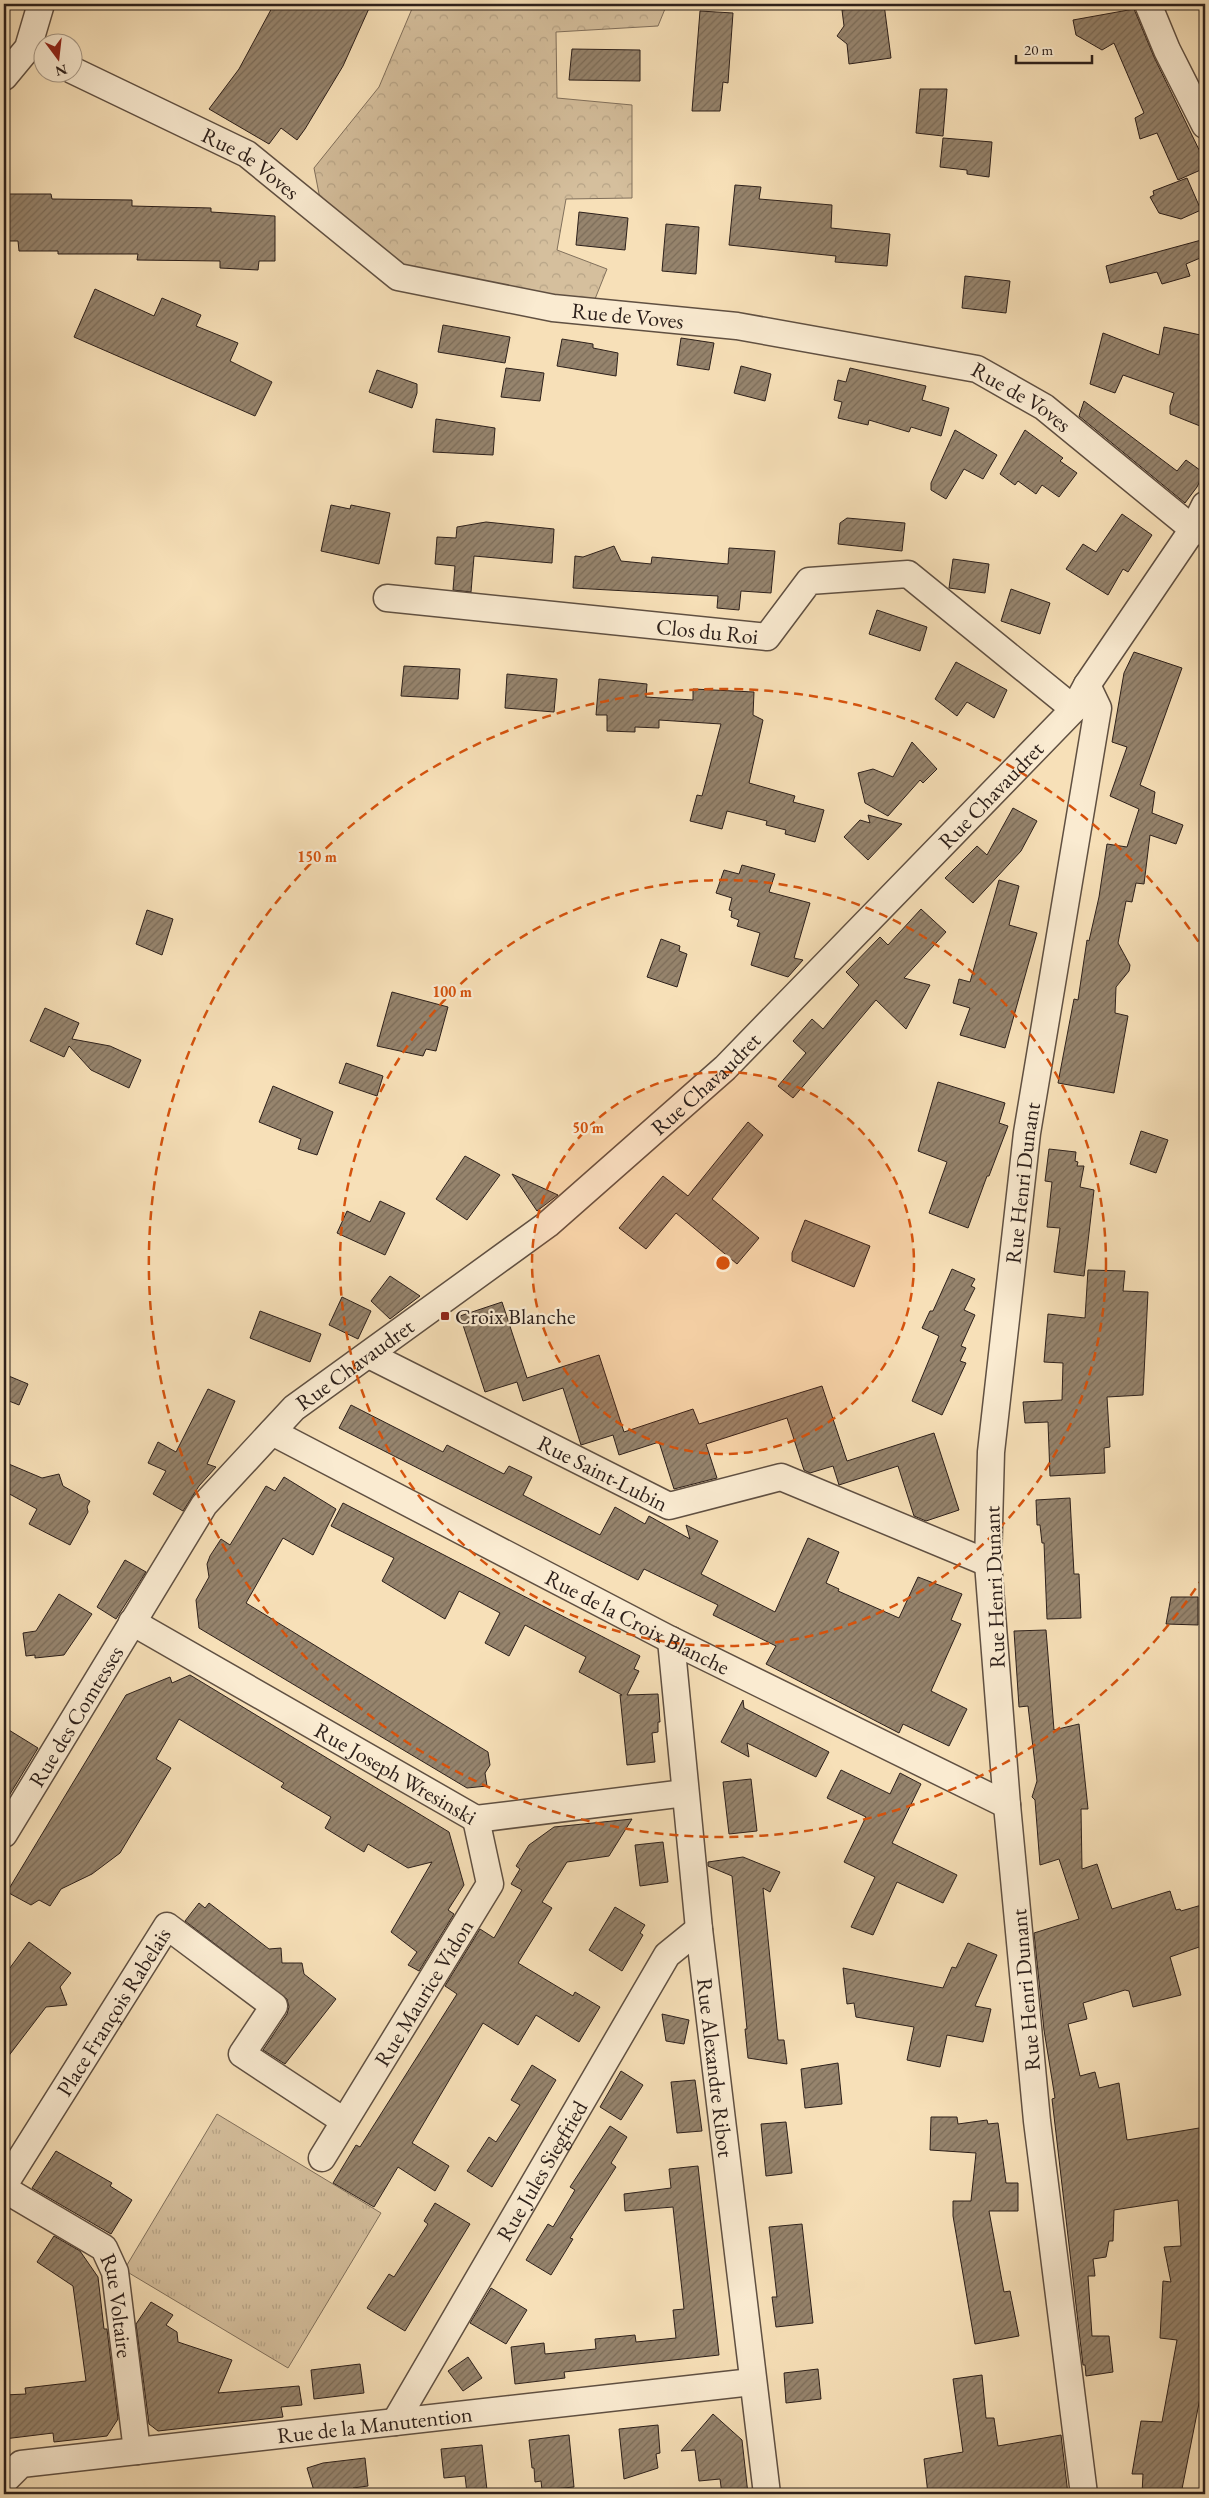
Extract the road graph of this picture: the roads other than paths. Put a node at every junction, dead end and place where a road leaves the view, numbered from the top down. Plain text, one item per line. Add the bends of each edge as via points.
1 (41, 4) edge
2 (1148, 4) edge
3 (38, 32) edge
4 (32, 54) edge
5 (82, 75) edge
6 (4, 77) edge
7 (1205, 125) edge
8 (1205, 505) edge
9 (1199, 531) edge
10 (387, 598) dead end
11 (1087, 685) junction
12 (1074, 709) junction
13 (369, 1355) junction
14 (272, 1432) junction
15 (988, 1563) junction
16 (148, 1600) joint
17 (132, 1622) junction
18 (671, 1640) junction
19 (685, 1793) junction
20 (1007, 1805) junction
21 (476, 1819) junction
22 (4, 1834) edge
23 (699, 1929) junction
24 (344, 2121) junction
25 (322, 2158) dead end
26 (4, 2187) edge
27 (752, 2382) junction
28 (395, 2422) junction
29 (137, 2451) junction
30 (4, 2481) edge
31 (767, 2494) edge
32 (1084, 2494) edge

1 - 3 street
2 - 7 street
4 - 6 street
5 - 9 street, Rue de Voves via 247,154 398,277 553,308 737,326 977,369 1044,407
8 - 9 street, Rue Chavaudret
9 - 11 street, Rue Chavaudret
10 - 12 street, Clos du Roi via 767,637 809,581 908,574
11 - 12 street, Rue Chavaudret
11 - 15 street, Rue Henri Dunant via 1098,708 1026,1133 991,1452
12 - 13 street, Rue Chavaudret via 725,1068 548,1224
13 - 14 street, Rue Chavaudret via 294,1408
13 - 15 street, Rue Saint-Lubin via 669,1506 781,1477
14 - 16 street, Rue Chavaudret via 204,1505
14 - 18 street, Rue de la Croix Blanche
15 - 20 street, Rue Henri Dunant
16 - 17 street, Rue des Comtesses
17 - 21 street, Rue Joseph Wresinski
17 - 22 street, Rue des Comtesses
18 - 19 street, Rue Alexandre Ribot
18 - 20 street, Rue de la Croix Blanche
19 - 21 street, Rue Joseph Wresinski
19 - 23 street, Rue Alexandre Ribot
20 - 32 street, Rue Henri Dunant via 1037,2121
21 - 24 street, Rue Maurice Vidon via 490,1884
23 - 27 street, Rue Alexandre Ribot
23 - 28 street, Rue Jules Siegfried via 667,1955
24 - 25 street, Rue Maurice Vidon
24 - 26 street, Place François Rabelais via 242,2054 274,2006 167,1926
26 - 29 street, Rue Voltaire via 104,2248 115,2272
27 - 28 street, Rue de la Manutention
27 - 31 street, Rue Alexandre Ribot
28 - 29 street, Rue de la Manutention
29 - 30 street, Rue de la Manutention via 21,2464

